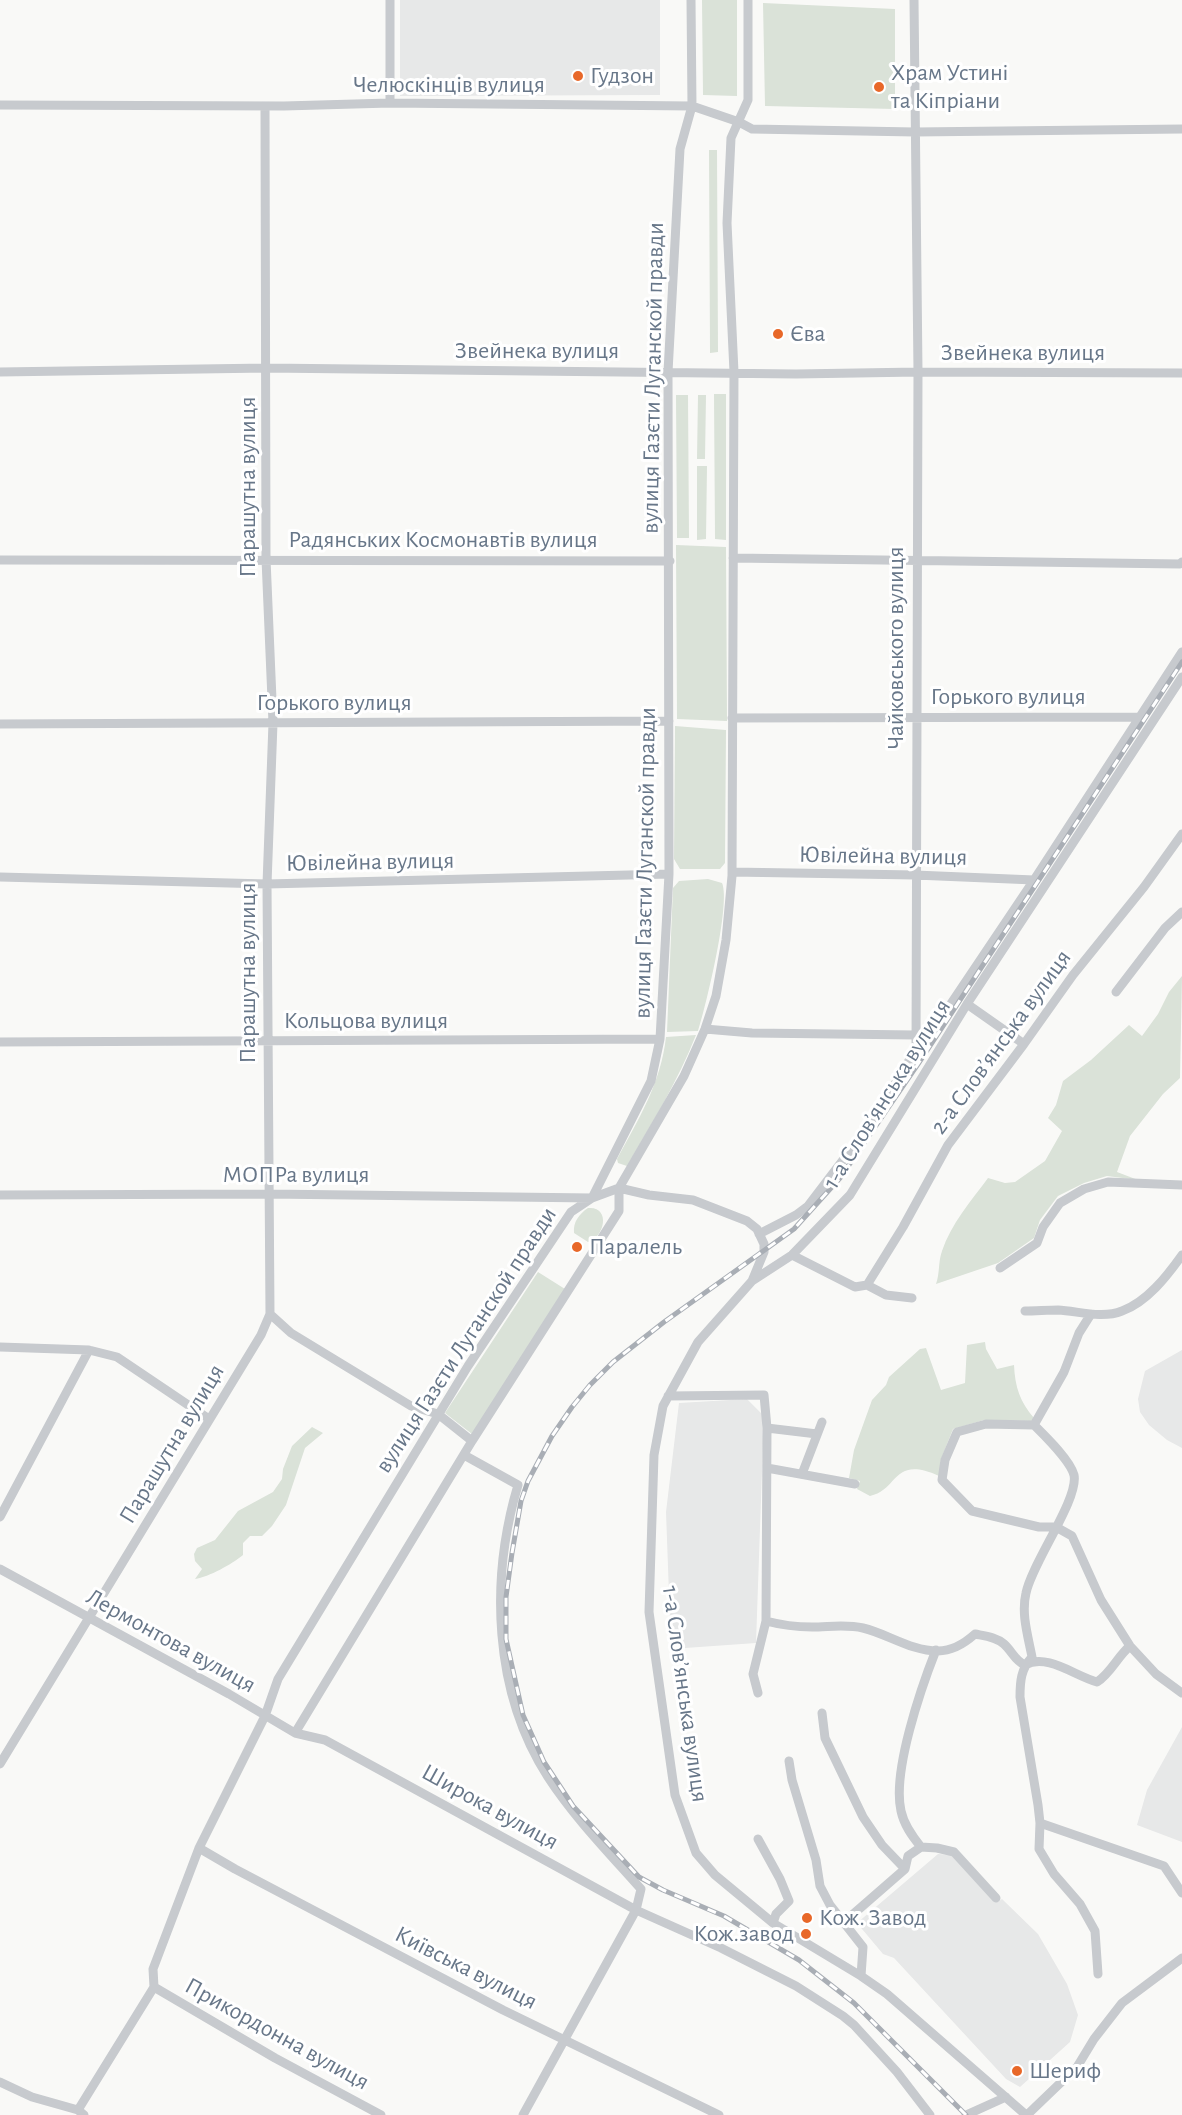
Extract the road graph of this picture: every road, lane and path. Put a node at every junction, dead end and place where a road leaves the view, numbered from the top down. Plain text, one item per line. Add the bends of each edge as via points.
1 (390, 0) edge
2 (691, 0) edge
3 (748, 0) edge
4 (914, 0) edge
5 (390, 103) junction
6 (0, 105) edge
7 (265, 106) junction
8 (693, 106) junction
9 (739, 122) junction
10 (1182, 129) edge
11 (915, 132) junction
12 (267, 368) junction
13 (0, 372) edge
14 (668, 372) junction
15 (734, 372) junction
16 (918, 372) junction
17 (1182, 373) edge
18 (733, 558) junction
19 (266, 559) junction
20 (0, 560) edge
21 (670, 561) junction
22 (916, 561) junction
23 (1181, 563) edge
24 (1182, 652) edge
25 (1182, 676) edge
26 (1179, 689) edge
27 (915, 717) junction
28 (1140, 717) junction
29 (732, 718) junction
30 (669, 721) junction
31 (273, 723) junction
32 (0, 724) edge
33 (1182, 834) edge
34 (732, 872) junction
35 (669, 874) junction
36 (915, 875) junction
37 (0, 877) edge
38 (1034, 880) junction
39 (267, 884) junction
40 (1182, 912) edge
41 (1116, 992) dead end
42 (967, 1004) junction
43 (705, 1029) junction
44 (916, 1035) junction
45 (660, 1039) junction
46 (268, 1041) junction
47 (0, 1042) edge
48 (1024, 1044) junction
49 (1182, 1185) edge
50 (619, 1188) junction
51 (269, 1194) junction
52 (0, 1195) edge
53 (592, 1198) junction
54 (759, 1234) junction
55 (792, 1255) junction
56 (1182, 1255) edge
57 (1000, 1268) dead end
58 (752, 1281) junction
59 (867, 1285) junction
60 (912, 1298) dead end
61 (1025, 1311) dead end
62 (270, 1314) junction
63 (1091, 1314) junction
64 (0, 1347) edge
65 (89, 1350) junction
66 (668, 1396) junction
67 (438, 1414) junction
68 (209, 1419) junction
69 (822, 1422) dead end
70 (1034, 1425) junction
71 (767, 1428) junction
72 (817, 1434) junction
73 (472, 1441) junction
74 (464, 1455) junction
75 (766, 1468) junction
76 (802, 1474) junction
77 (855, 1484) dead end
78 (0, 1517) edge
79 (1056, 1527) junction
80 (0, 1569) edge
81 (90, 1617) junction
82 (766, 1621) junction
83 (1130, 1646) junction
84 (936, 1650) junction
85 (1025, 1665) junction
86 (758, 1693) dead end
87 (1182, 1693) edge
88 (822, 1713) dead end
89 (265, 1716) junction
90 (295, 1733) junction
91 (326, 1740) joint
92 (789, 1761) dead end
93 (0, 1764) edge
94 (1040, 1823) junction
95 (758, 1839) dead end
96 (921, 1847) junction
97 (199, 1848) junction
98 (905, 1869) junction
99 (1182, 1893) edge
100 (996, 1898) dead end
101 (636, 1910) junction
102 (773, 1923) junction
103 (843, 1923) junction
104 (1182, 1958) edge
105 (1098, 1974) dead end
106 (861, 1976) junction
107 (154, 1987) junction
108 (563, 2039) junction
109 (0, 2082) edge
110 (1006, 2097) junction
111 (81, 2113) edge
112 (381, 2115) edge
113 (523, 2115) edge
114 (720, 2115) edge
115 (930, 2115) edge
116 (966, 2115) edge
117 (1027, 2115) edge

1 - 5 street
2 - 8 street, вулиця Газєти Луганской правди
3 - 9 street via 748,100
4 - 11 street, Чайковського вулиця
5 - 7 street, Челюскінців вулиця
5 - 8 street, Челюскінців вулиця
6 - 7 street, Челюскінців вулиця
7 - 12 street, Парашутна вулиця
8 - 9 street, Челюскінців вулиця
8 - 14 street, вулиця Газєти Луганской правди via 680,149
9 - 11 street, Челюскінців вулиця via 752,129
9 - 15 street via 731,138 727,223
10 - 11 street, Челюскінців вулиця
11 - 16 street, Чайковського вулиця
12 - 13 street, Звейнека вулиця
12 - 14 street, Звейнека вулиця
12 - 19 street, Парашутна вулиця
14 - 15 street, Звейнека вулиця
14 - 21 street, вулиця Газєти Луганской правди
15 - 16 street, Звейнека вулиця
15 - 18 street
16 - 17 street, Звейнека вулиця
16 - 22 street, Чайковського вулиця
18 - 22 street
18 - 29 street
19 - 20 street, Радянських Космонавтів вулиця
19 - 21 street, Радянських Космонавтів вулиця
19 - 31 street, Парашутна вулиця
21 - 30 street, вулиця Газєти Луганской правди
22 - 23 street
22 - 27 street, Чайковського вулиця
24 - 28 street
25 - 26 street, 1-а Слов’янська вулиця
26 - 42 street, 1-а Слов’янська вулиця
27 - 28 street, Горького вулиця
27 - 29 street, Горького вулиця
27 - 36 street, Чайковського вулиця
28 - 38 street
29 - 34 street
30 - 31 street, Горького вулиця
30 - 35 street, вулиця Газєти Луганской правди
31 - 32 street, Горького вулиця
31 - 39 street, Парашутна вулиця
33 - 48 street, 2-а Слов’янська вулиця
34 - 36 street, Ювілейна вулиця
34 - 43 street via 726,940 716,996
35 - 39 street, Ювілейна вулиця
35 - 45 street, вулиця Газєти Луганской правди
36 - 38 street, Ювілейна вулиця
36 - 44 street, Чайковського вулиця
37 - 39 street, Ювілейна вулиця
38 - 44 street via 938,1023
39 - 46 street, Парашутна вулиця
40 - 41 street
42 - 48 street
42 - 55 street, 1-а Слов’янська вулиця via 850,1195
43 - 44 street
43 - 50 street via 684,1076
44 - 54 street, Чайковського вулиця via 916,1049 872,1122 808,1206
45 - 46 street, Кольцова вулиця
45 - 53 street, вулиця Газєти Луганской правди via 651,1081
46 - 47 street, Кольцова вулиця
46 - 51 street, Парашутна вулиця
48 - 59 street, 2-а Слов’янська вулиця via 948,1145
49 - 57 street via 1108,1182 1084,1189 1060,1203 1043,1227 1038,1242
50 - 53 street
50 - 54 street via 693,1200 747,1221
50 - 73 street via 620,1211
51 - 52 street, МОПРа вулиця
51 - 53 street, МОПРа вулиця
51 - 62 street, Парашутна вулиця
53 - 67 street, вулиця Газєти Луганской правди via 571,1212
54 - 58 street via 764,1252
55 - 58 street, 1-а Слов’янська вулиця
55 - 59 street via 855,1287
56 - 63 street via 1137,1303 1111,1314
58 - 66 street, 1-а Слов’янська вулиця via 698,1342
59 - 60 street via 886,1295
61 - 63 street
62 - 67 street via 291,1333 411,1406
62 - 68 street, Парашутна вулиця
63 - 70 street
64 - 65 street
65 - 68 street via 117,1357
65 - 78 street
66 - 71 street via 764,1395
66 - 102 street, 1-а Слов’янська вулиця via 654,1455 649,1612 675,1795 696,1853 724,1883
67 - 73 street
67 - 89 street, вулиця Газєти Луганской правди via 278,1679
68 - 81 street, Парашутна вулиця
69 - 72 street
70 - 79 street via 1058,1449 1074,1475 1071,1499
70 - 79 street via 986,1424 957,1432 945,1460 942,1480 972,1511 1039,1527
71 - 72 street
71 - 75 street
72 - 76 street
73 - 74 street
74 - 90 street
74 - 101 street via 518,1485 508,1524 500,1611 514,1701 525,1734 565,1803 641,1889
75 - 76 street
75 - 82 street
76 - 77 street
79 - 83 street via 1072,1536 1101,1600
79 - 85 street via 1033,1569 1025,1594 1023,1611 1032,1657
80 - 81 street, Лермонтова вулиця
81 - 89 street, Лермонтова вулиця
81 - 93 street, Парашутна вулиця
82 - 84 street via 782,1626 862,1628
82 - 86 street via 753,1674
83 - 85 street via 1097,1682 1047,1663 1034,1660
83 - 87 street via 1156,1674
84 - 85 street via 964,1644 975,1634 988,1636 1003,1642
84 - 96 street via 909,1734 900,1783 900,1810
85 - 94 street via 1020,1697
88 - 98 street via 825,1738 863,1817 872,1833
89 - 90 street, Лермонтова вулиця
89 - 97 street, вулиця Газєти Луганской правди
90 - 91 street, Лермонтова вулиця
91 - 101 street, Широка вулиця
92 - 103 street via 820,1886
94 - 99 street via 1164,1866
94 - 105 street via 1039,1849 1095,1931
95 - 102 street via 789,1901
96 - 98 street via 908,1856
96 - 100 street via 954,1852
97 - 107 street, вулиця Газєти Луганской правди via 153,1969
97 - 108 street, Київська вулиця
98 - 103 street
101 - 108 street
101 - 115 street, Широка вулиця via 796,1986 843,2016 897,2072
102 - 106 street, 1-а Слов’янська вулиця
103 - 106 street via 862,1947
104 - 117 street via 1122,2003 1077,2067
106 - 110 street, 1-а Слов’янська вулиця
107 - 111 street, вулиця Газєти Луганской правди
107 - 112 street, Прикордонна вулиця
108 - 113 street
108 - 114 street, Київська вулиця
109 - 111 street
110 - 116 street
110 - 117 street, 1-а Слов’янська вулиця

